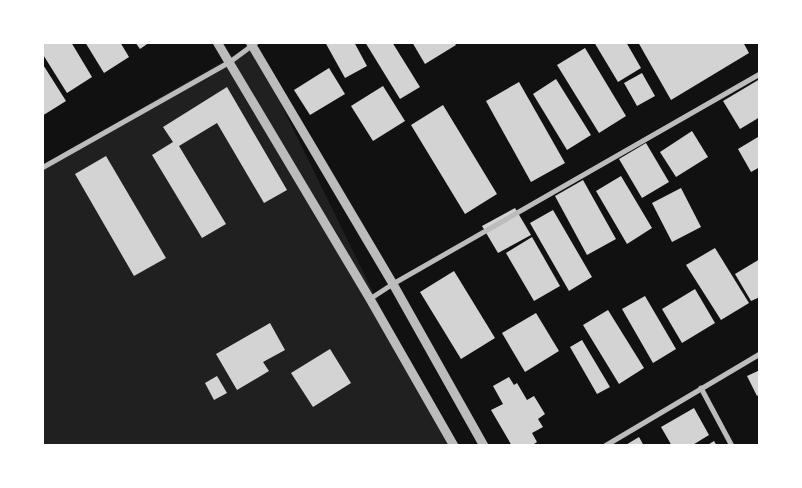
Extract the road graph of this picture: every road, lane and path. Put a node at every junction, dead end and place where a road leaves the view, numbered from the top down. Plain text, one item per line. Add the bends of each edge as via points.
1 (217, 42) edge
2 (253, 43) edge
3 (230, 62) junction
4 (760, 74) edge
5 (42, 168) edge
6 (393, 284) junction
7 (370, 299) junction
8 (760, 354) edge
9 (701, 388) junction
10 (454, 446) edge
11 (484, 446) edge
12 (605, 446) edge
13 (732, 446) edge

1 - 3 street
2 - 3 street
2 - 6 street
3 - 5 street
3 - 7 street
4 - 6 street
6 - 7 street
6 - 11 street
7 - 10 street
8 - 9 street
9 - 12 street
9 - 13 street

